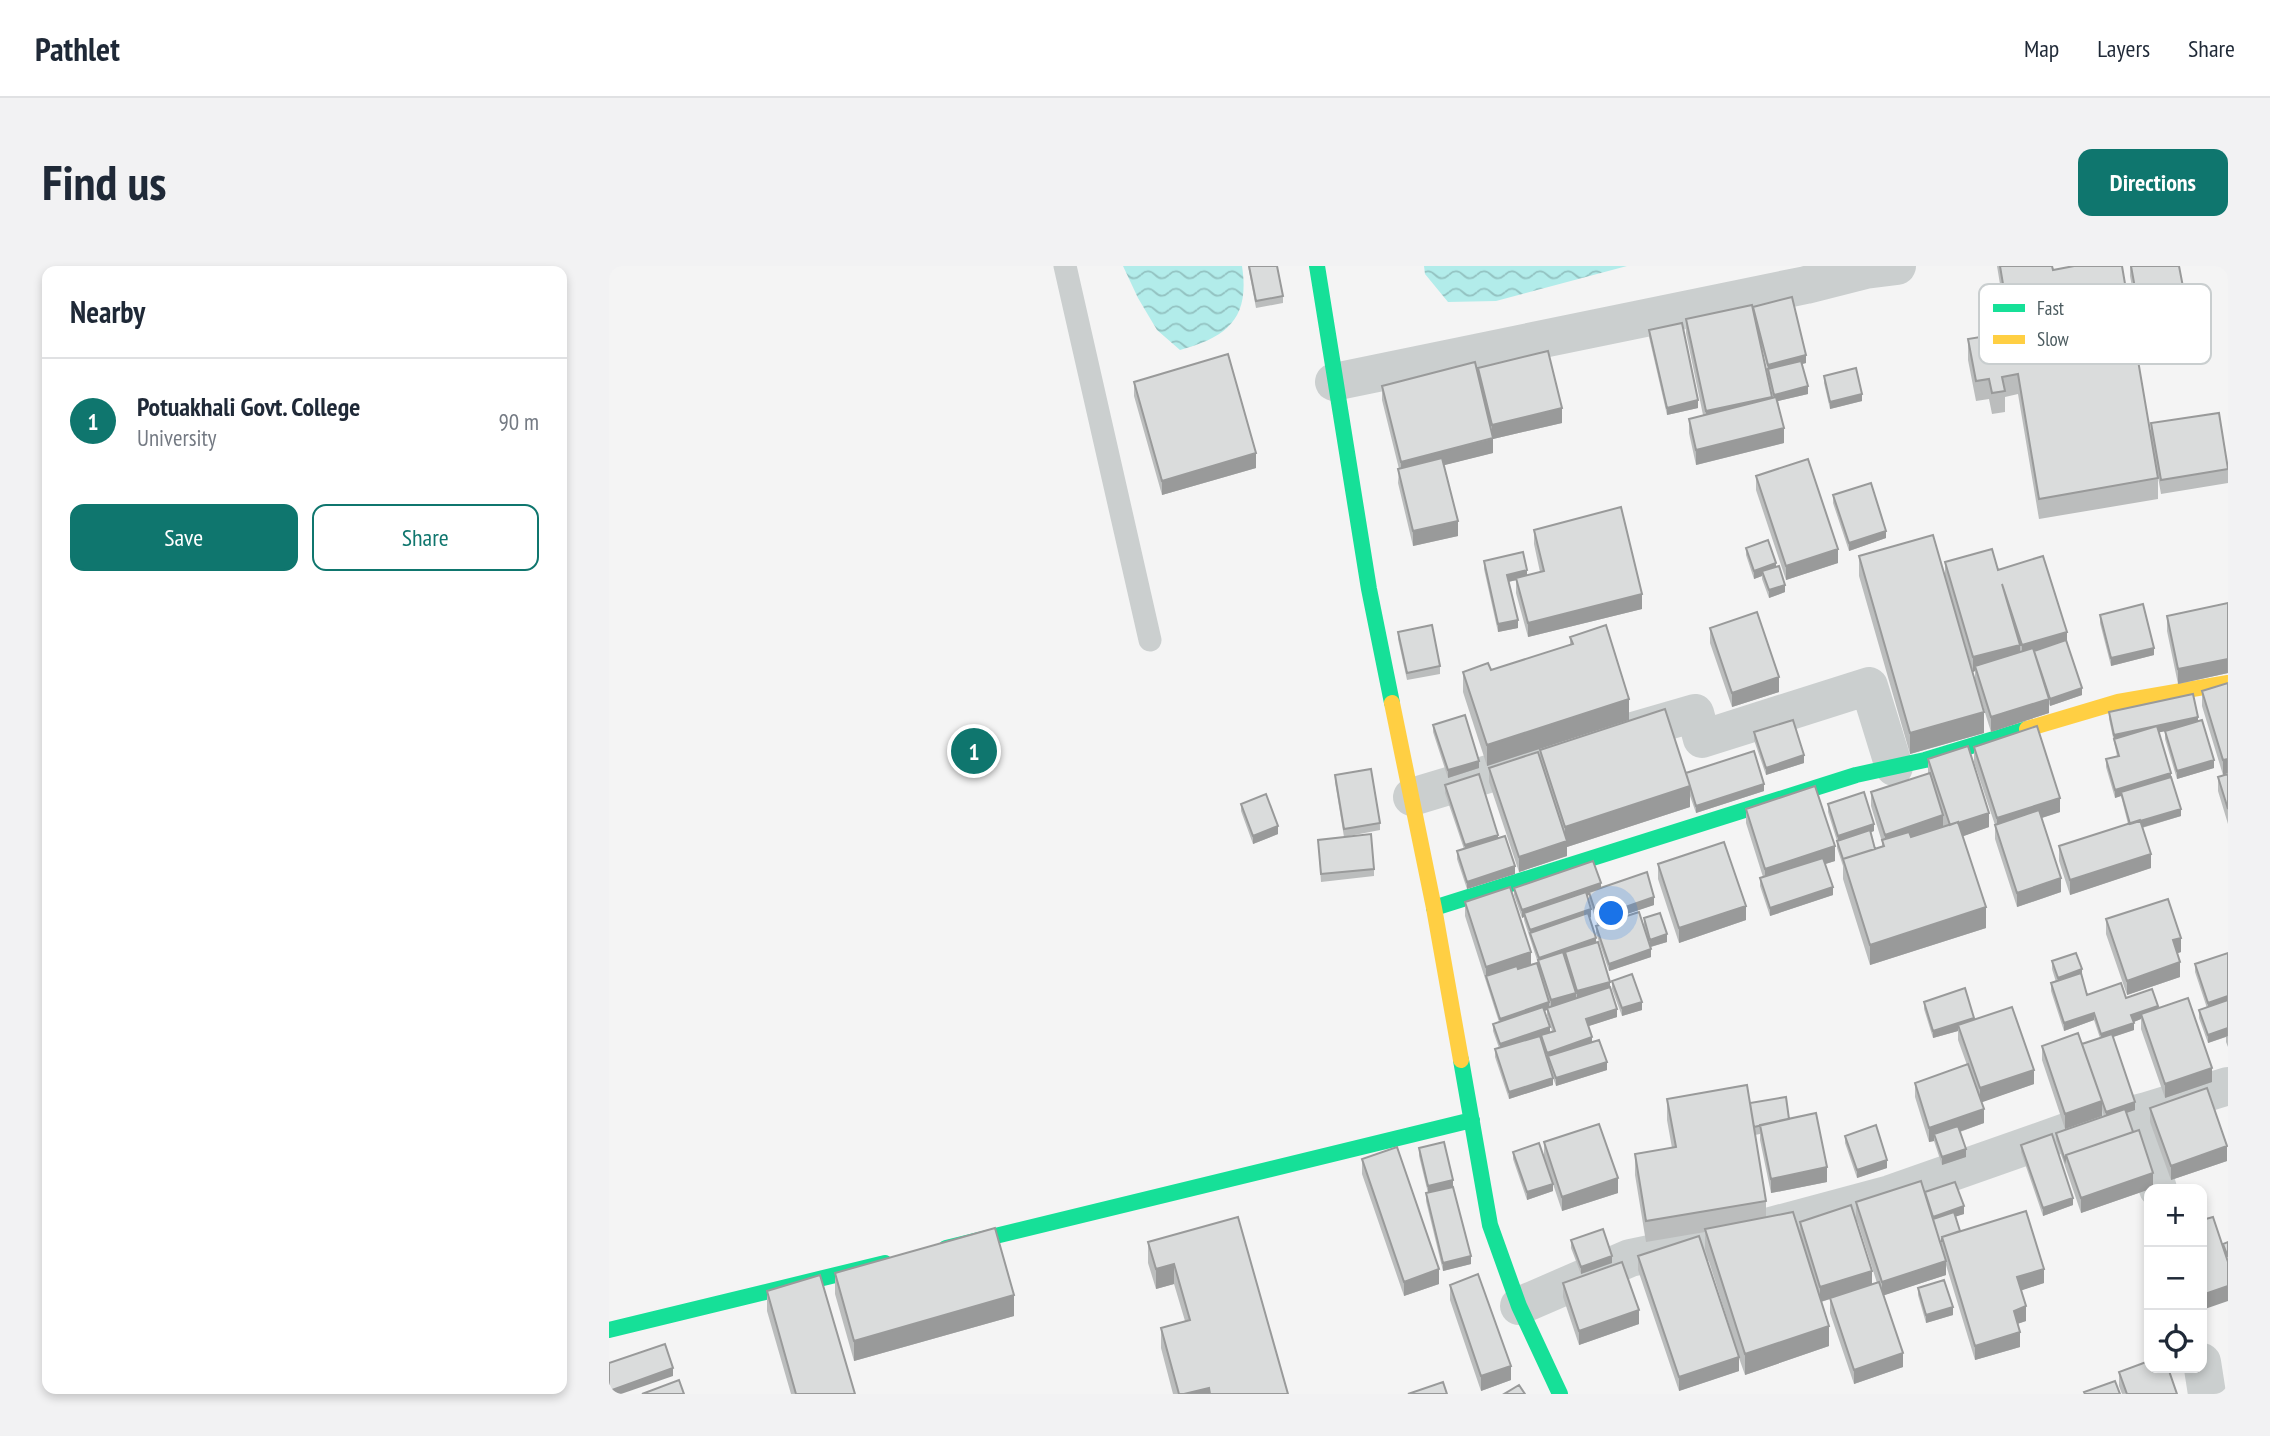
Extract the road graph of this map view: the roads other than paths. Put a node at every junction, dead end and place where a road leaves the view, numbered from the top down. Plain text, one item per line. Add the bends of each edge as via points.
1 (1065, 266) edge
2 (1317, 266) edge
3 (1897, 266) edge
4 (1334, 382) junction
5 (1150, 640) dead end
6 (2228, 683) edge
7 (1894, 767) junction
8 (1412, 797) junction
9 (1434, 908) junction
10 (2228, 1086) edge
11 (2147, 1111) junction
12 (1472, 1120) junction
13 (2157, 1184) edge
14 (934, 1251) edge
15 (907, 1257) edge
16 (1519, 1306) junction
17 (609, 1330) edge
18 (2204, 1373) edge
19 (1560, 1394) edge
20 (2207, 1394) edge

1 - 5 lane
2 - 4 street
3 - 4 street
4 - 8 street via 1369,589
6 - 7 street via 2118,702
7 - 8 street via 1869,685 1702,739 1695,713
7 - 9 street
8 - 9 street
9 - 12 street
10 - 11 street
11 - 13 street via 2139,1123
11 - 16 street via 2069,1130 1890,1194 1726,1238 1630,1258
12 - 14 street
12 - 16 street via 1490,1225
15 - 17 street
16 - 19 street
18 - 20 street

